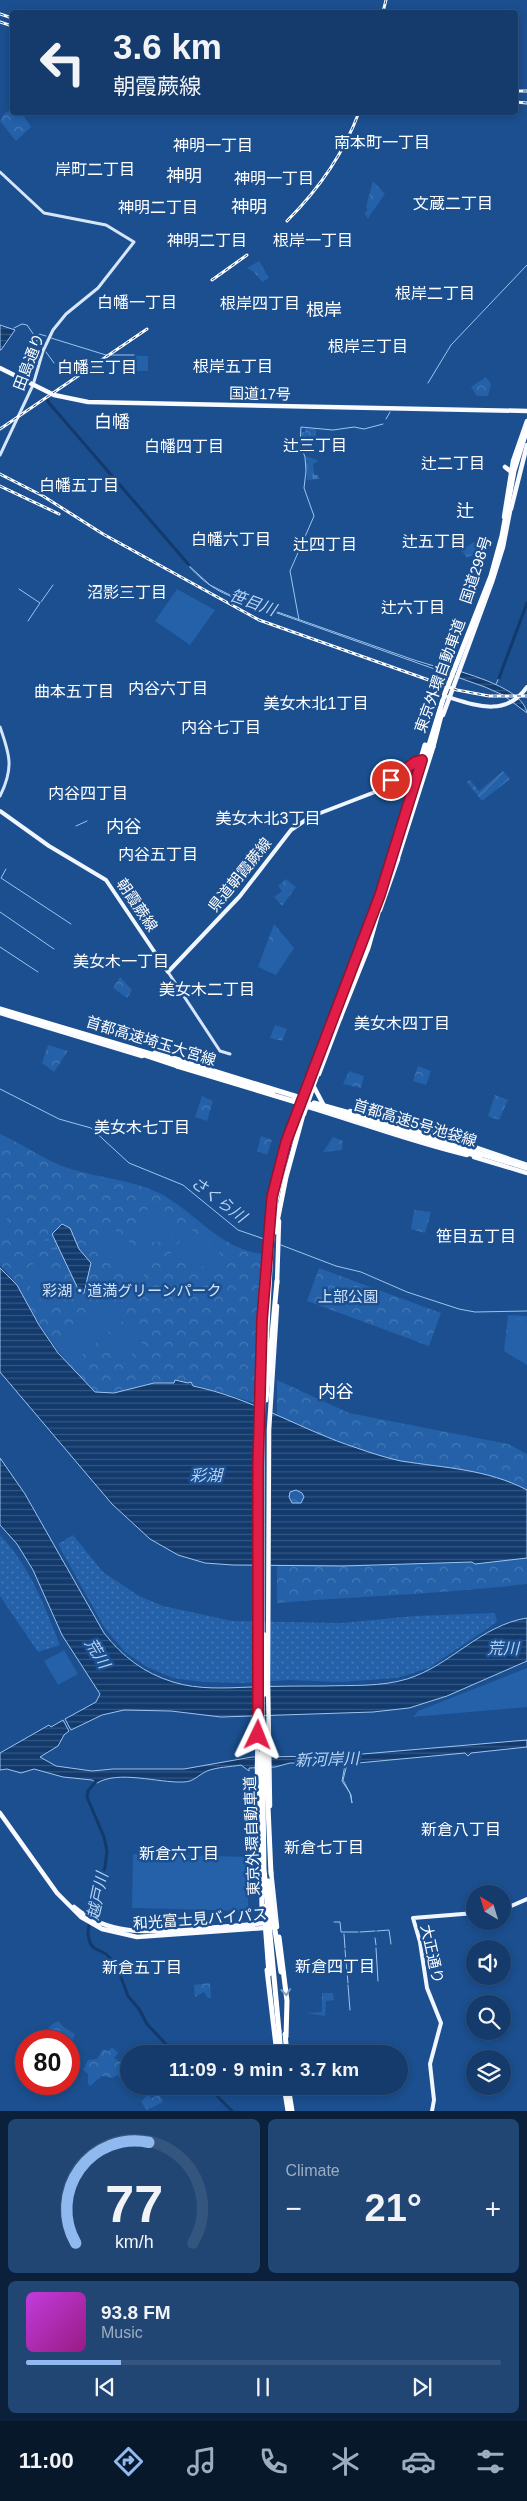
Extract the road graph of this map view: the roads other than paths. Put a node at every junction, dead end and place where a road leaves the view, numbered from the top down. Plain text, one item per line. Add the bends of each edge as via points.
1 (0, 172) edge
2 (0, 368) edge
3 (33, 385) junction
4 (527, 411) edge
5 (527, 421) edge
6 (527, 429) edge
7 (527, 436) edge
8 (527, 445) edge
9 (0, 455) edge
10 (525, 457) edge
11 (505, 467) dead end
12 (510, 472) junction
13 (509, 506) tunnel mouth
14 (506, 521) junction
15 (527, 687) edge
16 (446, 695) junction
17 (442, 712) junction
18 (0, 727) edge
19 (425, 760) junction
20 (0, 796) edge
21 (0, 812) edge
22 (396, 847) junction
23 (398, 860) junction
24 (380, 903) junction
25 (168, 972) junction
26 (0, 1010) edge
27 (230, 1054) dead end
28 (314, 1085) junction
29 (305, 1102) junction
30 (323, 1104) junction
31 (352, 1112) junction
32 (364, 1117) junction
33 (368, 1125) junction
34 (384, 1127) junction
35 (397, 1128) junction
36 (442, 1142) junction
37 (460, 1154) junction
38 (482, 1157) junction
39 (494, 1158) junction
40 (527, 1169) edge
41 (273, 1225) junction
42 (275, 1232) junction
43 (267, 1257) junction
44 (276, 1281) junction
45 (265, 1364) junction
46 (266, 1400) junction
47 (263, 1739) junction
48 (0, 1809) edge
49 (0, 1813) edge
50 (264, 1869) junction
51 (269, 1876) junction
52 (273, 1897) junction
53 (527, 1899) edge
54 (511, 1906) edge
55 (262, 1910) junction
56 (466, 1914) edge
57 (87, 1919) junction
58 (277, 1924) joint
59 (266, 1925) junction
60 (279, 1937) dead end
61 (266, 1966) dead end
62 (281, 1972) dead end
63 (269, 1974) dead end
64 (284, 2011) dead end
65 (282, 2028) junction
66 (286, 2037) junction
67 (276, 2045) edge
68 (283, 2045) edge
69 (285, 2045) edge
70 (285, 2095) edge
71 (290, 2095) edge
72 (288, 2111) edge
73 (292, 2111) edge
74 (432, 2111) edge

1 - 3 main road, 田島通り via 44,213 106,226 134,242 98,288 56,326 47,342
2 - 3 highway, 国道17号
3 - 4 highway, 国道17号 via 66,399 104,403
3 - 9 main road, 田島通り
5 - 12 highway
6 - 16 highway, 東京外環自動車道, bridge via 514,471 495,563
7 - 17 highway, 東京外環自動車道, bridge via 516,471 497,563
8 - 10 highway
10 - 14 highway
11 - 12 highway
12 - 14 highway
13 - 14 highway, 国道298号
14 - 16 highway, 国道298号, bridge via 503,547 492,582
15 - 16 main road via 511,702 496,708
16 - 19 highway, 国道298号
16 - 22 highway, bridge via 417,765
16 - 24 highway, 東京外環自動車道, bridge
17 - 23 highway, bridge
17 - 24 highway, 東京外環自動車道, bridge
18 - 20 main road via 10,757 8,778
19 - 22 highway, 国道298号
19 - 23 highway, 国道298号
19 - 25 main road, 県道朝霞蕨線 via 415,762 375,792 310,818 291,830 240,896
21 - 25 main road, 朝霞蕨線 via 106,880
22 - 29 highway, 国道298号
23 - 28 highway, 国道298号
24 - 29 highway, bridge via 347,980
24 - 29 highway, bridge via 351,993
24 - 41 highway, 東京外環自動車道, bridge via 288,1147
24 - 42 highway, 東京外環自動車道, bridge via 295,1134 283,1176
25 - 27 main road via 219,1050
26 - 29 highway, 首都高速埼玉大宮線, bridge
26 - 29 highway via 153,1060
26 - 29 highway via 155,1052 174,1062
28 - 29 highway, 国道298号
28 - 30 highway
29 - 30 highway
29 - 32 highway, bridge
29 - 33 highway
29 - 34 highway, bridge
29 - 35 highway
29 - 38 highway, 首都高速5号池袋線, bridge
29 - 39 highway, 首都高速5号池袋線, bridge
29 - 41 highway, bridge via 278,1175
29 - 42 highway, bridge
29 - 43 highway, 国道298号 via 277,1171
29 - 44 highway, 国道298号 via 286,1186 277,1244
30 - 31 highway
31 - 34 highway
31 - 36 highway via 392,1120
32 - 35 highway, bridge
32 - 39 highway, bridge
33 - 35 highway
33 - 37 highway via 400,1138
34 - 36 highway, bridge
34 - 38 highway, bridge
35 - 36 highway, bridge via 408,1128
35 - 40 highway
36 - 37 highway
36 - 40 highway
37 - 40 highway
38 - 40 highway, 首都高速5号池袋線
39 - 40 highway, 首都高速5号池袋線
41 - 45 highway, 東京外環自動車道, bridge
42 - 46 highway, 東京外環自動車道, bridge
43 - 45 highway
43 - 55 highway, 国道298号 via 262,1299 258,1465 256,1767
44 - 46 highway
44 - 51 highway, 国道298号 via 269,1430
45 - 47 highway, 東京外環自動車道, bridge via 262,1441
46 - 47 highway, 東京外環自動車道, bridge
47 - 50 highway, 東京外環自動車道, bridge
47 - 51 highway, 東京外環自動車道, bridge
47 - 55 highway, bridge via 259,1786
48 - 57 highway, 和光富士見バイパス via 56,1887
49 - 57 highway, 和光富士見バイパス via 49,1883 69,1906
50 - 63 highway, bridge
50 - 65 highway, 東京外環自動車道, bridge
51 - 52 highway, 国道298号
51 - 62 highway, bridge
51 - 65 highway, 東京外環自動車道, bridge
52 - 58 highway, 国道298号
52 - 59 highway
53 - 54 main road
55 - 59 highway, 国道298号
56 - 74 main road, 大正通り via 412,1918 420,1942 427,1988 441,2023 430,2064
57 - 59 highway, 和光富士見バイパス via 119,1929 146,1932
58 - 59 highway, 和光富士見バイパス
60 -> 66 highway via 287,2001
61 - 67 highway
64 - 65 highway
65 - 66 highway
65 - 68 highway, 東京外環自動車道
66 - 69 highway
70 - 72 highway
71 - 73 highway

